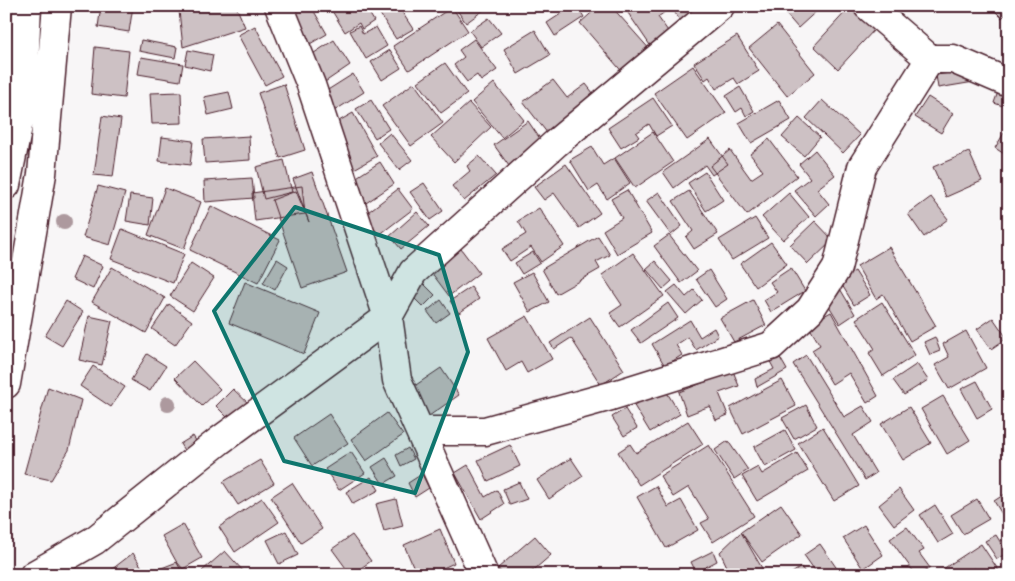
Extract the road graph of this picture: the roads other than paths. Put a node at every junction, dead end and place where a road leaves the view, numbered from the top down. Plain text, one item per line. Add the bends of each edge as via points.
1 (27, 6) edge
2 (57, 6) edge
3 (279, 6) edge
4 (720, 6) edge
5 (868, 6) edge
6 (930, 59) junction
7 (1009, 83) edge
8 (14, 105) edge
9 (6, 185) edge
10 (388, 317) junction
11 (6, 384) edge
12 (421, 431) junction
13 (34, 575) edge
14 (484, 575) edge

1 - 8 street
2 - 11 street via 42,174
3 - 10 street via 311,85
4 - 10 street via 556,144 413,272
5 - 6 street
6 - 7 street via 954,58
6 - 12 street via 862,167 837,268 810,310 771,346 485,431
8 - 9 street
10 - 12 street via 397,380
10 - 13 street via 219,441 95,540
12 - 14 street

